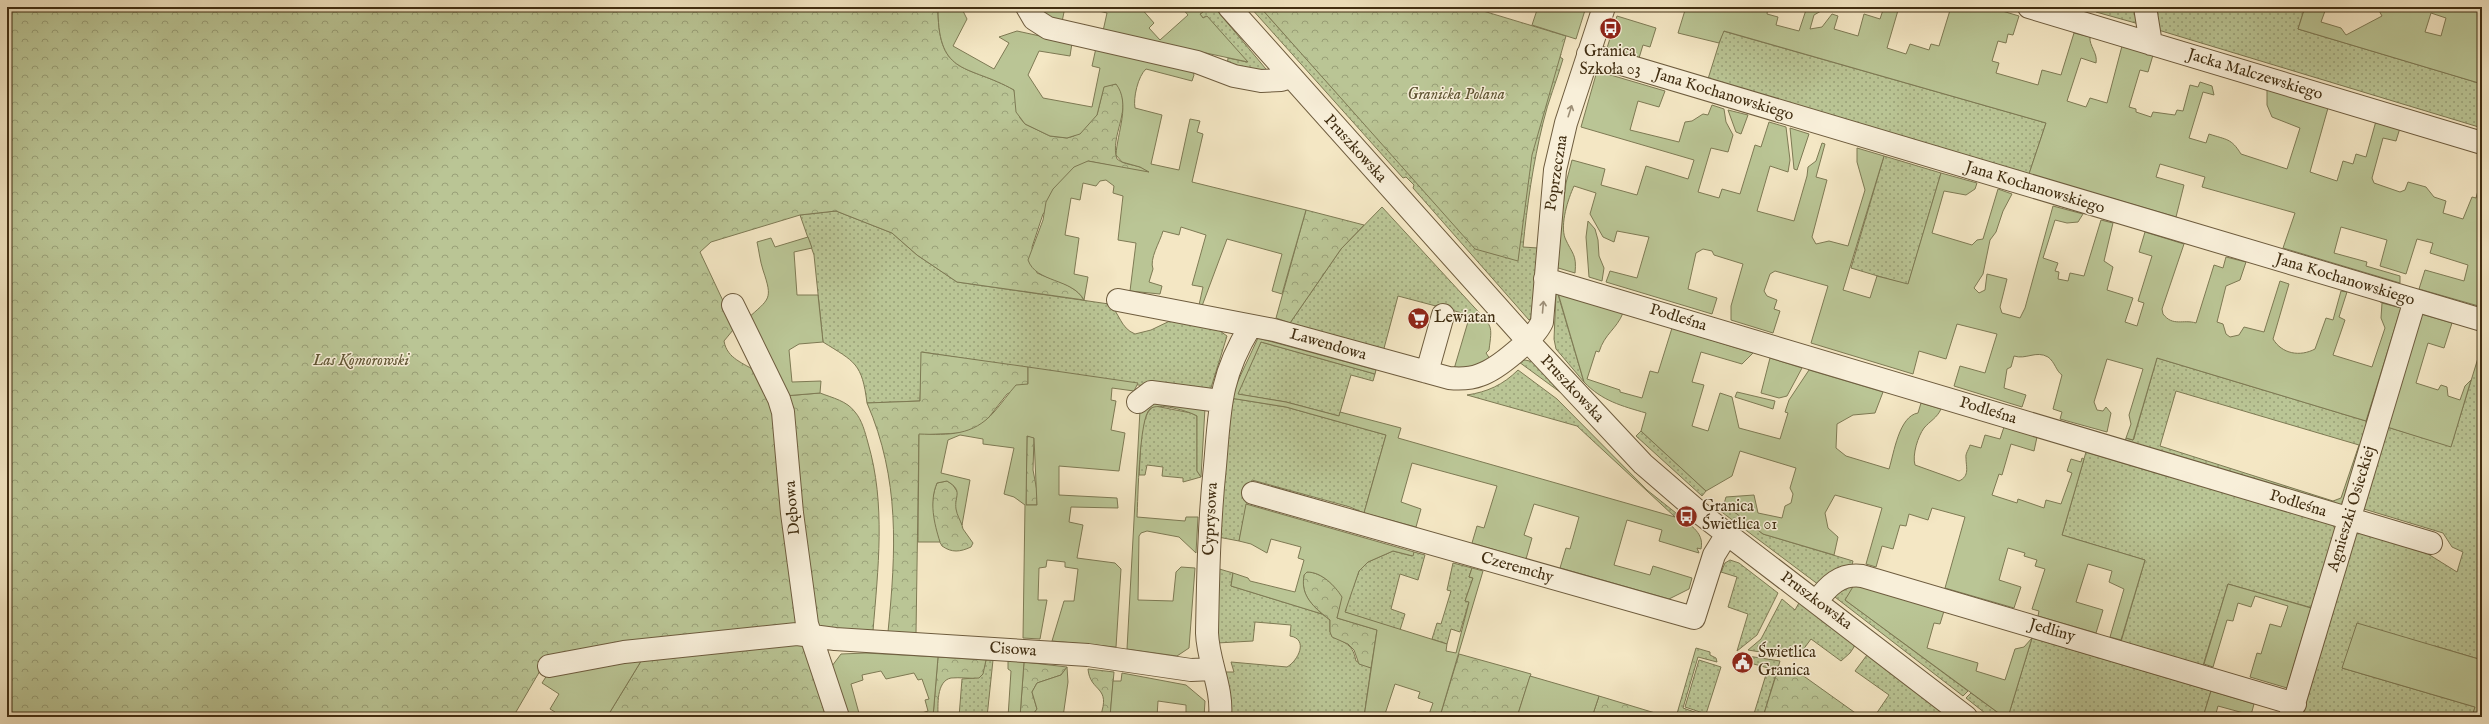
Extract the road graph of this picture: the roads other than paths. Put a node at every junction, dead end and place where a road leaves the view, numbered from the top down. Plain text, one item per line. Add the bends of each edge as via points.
1 (1027, 7) edge
2 (1229, 7) edge
3 (1604, 7) edge
4 (2029, 7) edge
5 (2145, 7) edge
6 (2151, 44) junction
7 (1588, 54) junction
8 (1291, 77) junction
9 (2482, 143) edge
10 (1545, 279) junction
11 (1118, 300) dead end
12 (2415, 300) junction
13 (733, 305) dead end
14 (1443, 315) dead end
15 (2482, 320) edge
16 (1250, 327) junction
17 (1527, 340) junction
18 (1427, 372) junction
19 (1220, 400) junction
20 (1138, 402) dead end
21 (1253, 493) dead end
22 (2349, 520) junction
23 (1727, 534) junction
24 (2431, 543) dead end
25 (1816, 602) junction
26 (812, 636) junction
27 (549, 666) dead end
28 (1213, 669) junction
29 (2292, 711) edge
30 (838, 717) edge
31 (1220, 717) edge
32 (1966, 717) edge

1 - 8 street via 1034,19 1048,28 1197,62 1234,76 1261,81
2 - 8 street, Pruszkowska
3 - 7 street, Poprzeczna
4 - 6 street, Jacka Malczewskiego
5 - 6 street
6 - 9 street, Jacka Malczewskiego
10 -> 7 street, Poprzeczna via 1555,170 1566,123
7 - 12 street, Jana Kochanowskiego
8 - 17 street, Pruszkowska
17 -> 10 street, Poprzeczna via 1542,322
10 - 22 street, Podleśna
11 - 16 street, Lawendowa
12 - 15 street, Jana Kochanowskiego
12 - 22 street, Agnieszki Osieckiej
13 - 26 street, Dębowa via 768,375 783,412 798,557 807,624
14 - 18 street
16 - 18 street, Lawendowa via 1313,340
16 - 19 street, Cyprysowa via 1228,368
17 - 18 street, Lawendowa via 1495,367 1481,375 1458,379
17 - 23 street, Pruszkowska via 1643,464
19 - 20 street via 1151,392
19 - 28 street, Cyprysowa via 1209,561 1208,643
21 - 23 street, Czeremchy via 1694,618 1714,555
22 - 24 street, Podleśna
22 - 29 street, Agnieszki Osieckiej
23 - 25 street, Pruszkowska
25 - 29 street, Jedliny via 1832,583 1846,576 1862,576
25 - 32 street, Pruszkowska
26 - 27 street, Cisowa via 797,634 624,652
26 - 28 street, Cisowa via 1088,655 1191,670
26 - 30 street, Dębowa
28 - 31 street, Cyprysowa via 1220,696

